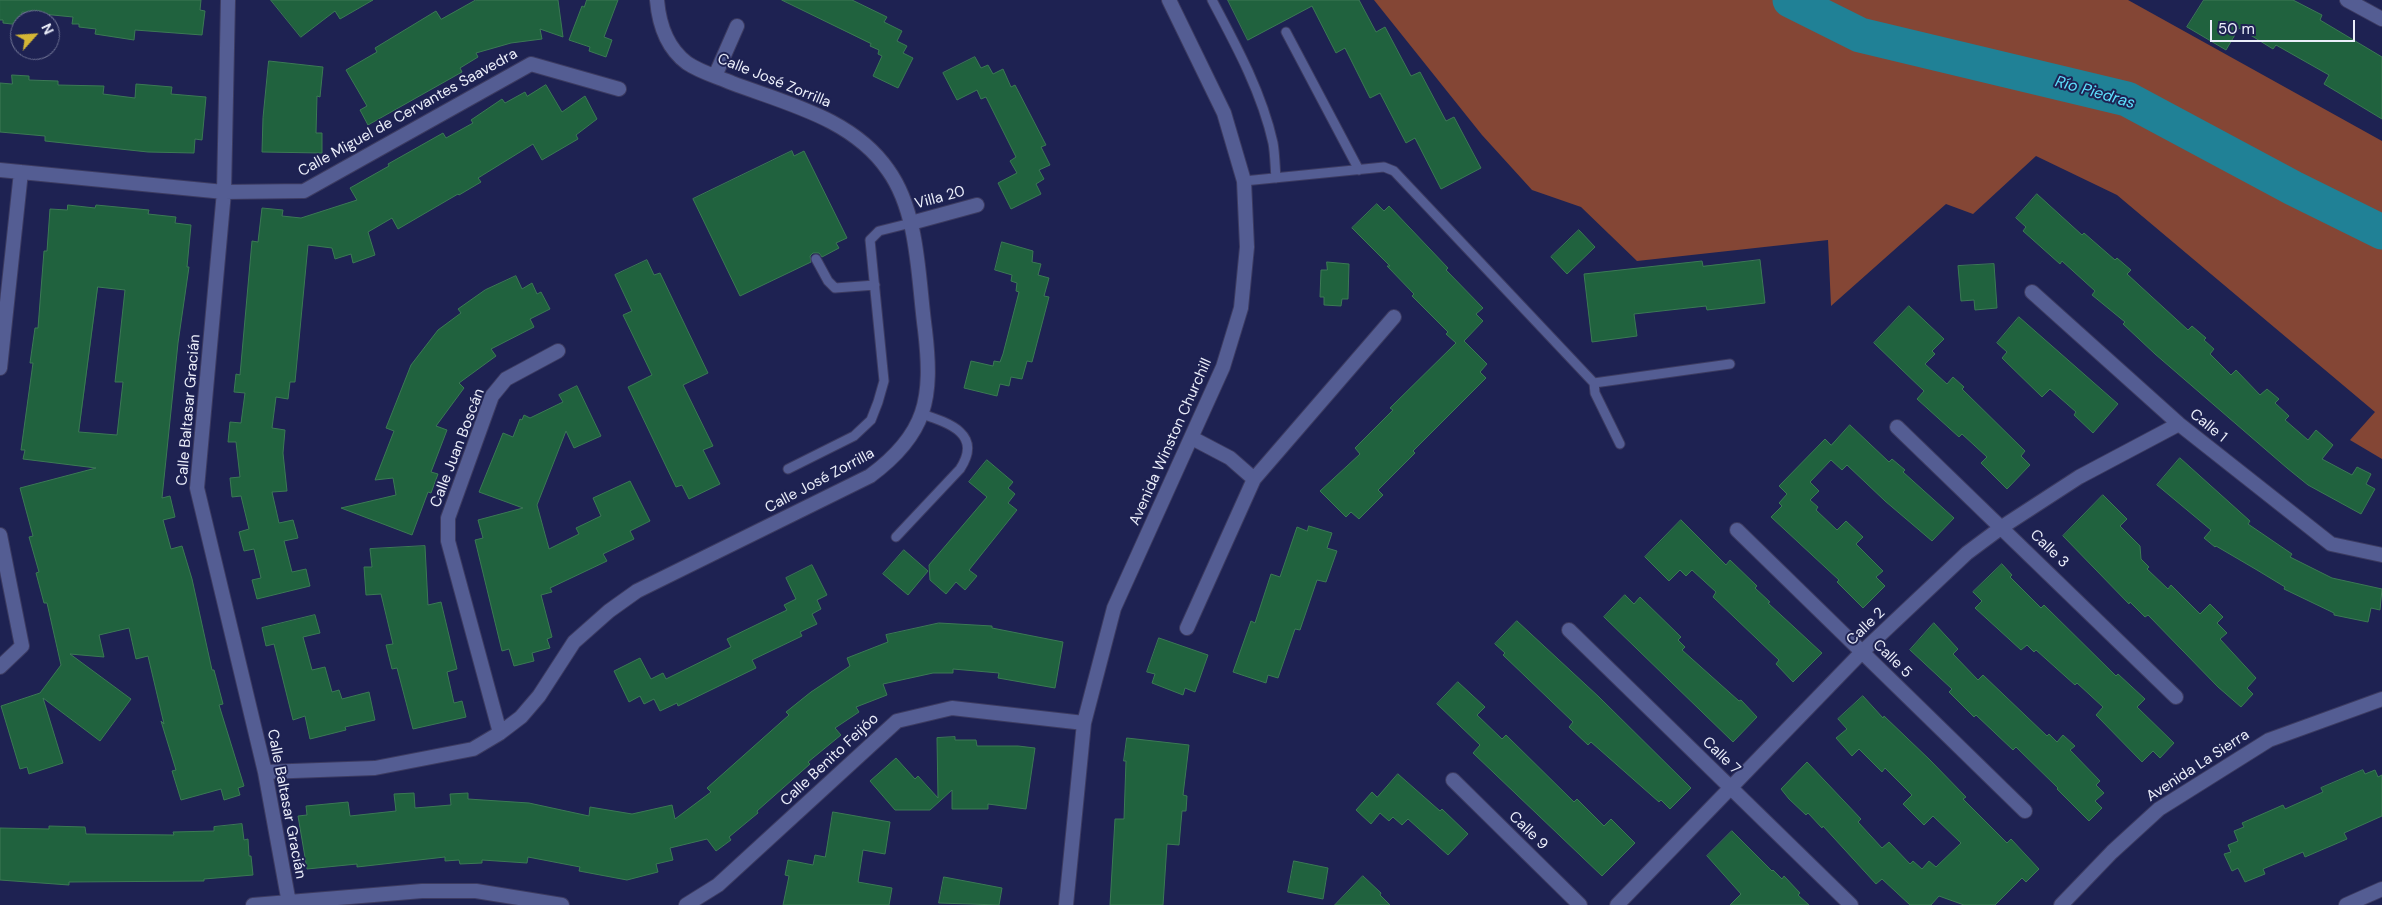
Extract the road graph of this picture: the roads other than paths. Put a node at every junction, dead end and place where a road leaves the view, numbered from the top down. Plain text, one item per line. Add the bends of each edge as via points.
1 (228, 0) edge
2 (657, 0) edge
3 (1169, 0) edge
4 (1212, 0) edge
5 (2346, 0) edge
6 (2382, 19) edge
7 (737, 26) dead end
8 (1286, 32) dead end
9 (715, 76) junction
10 (619, 89) dead end
11 (0, 170) edge
12 (1359, 170) junction
13 (21, 172) junction
14 (1276, 178) junction
15 (1244, 180) junction
16 (224, 192) junction
17 (977, 205) dead end
18 (911, 223) junction
19 (816, 259) dead end
20 (875, 285) junction
21 (2032, 292) dead end
22 (1394, 317) dead end
23 (558, 351) dead end
24 (1730, 364) dead end
25 (0, 368) edge
26 (1594, 383) junction
27 (922, 414) junction
28 (2179, 424) junction
29 (1897, 427) dead end
30 (1192, 438) junction
31 (1620, 444) dead end
32 (788, 469) dead end
33 (1254, 480) junction
34 (2002, 527) junction
35 (1737, 530) dead end
36 (0, 535) edge
37 (896, 538) dead end
38 (2382, 555) edge
39 (1187, 628) dead end
40 (1569, 630) dead end
41 (1862, 652) junction
42 (0, 667) edge
43 (2176, 697) dead end
44 (2382, 699) edge
45 (1084, 723) junction
46 (500, 733) junction
47 (265, 772) junction
48 (1453, 780) dead end
49 (1731, 788) junction
50 (2025, 811) dead end
51 (2382, 889) edge
52 (422, 898) edge
53 (336, 902) edge
54 (289, 903) junction
55 (253, 905) edge
56 (562, 905) edge
57 (686, 905) edge
58 (1066, 905) edge
59 (1580, 905) edge
60 (1617, 905) edge
61 (1850, 905) edge
62 (2060, 905) edge
63 (2346, 905) edge

1 - 16 street, Calle Baltasar Gracián
2 - 9 street, Calle José Zorrilla via 664,33 675,50 688,63
3 - 15 street, Avenida Winston Churchill via 1224,113
4 - 14 lane via 1260,101 1273,144
5 - 6 street
7 - 9 street
8 - 12 lane
9 - 18 street, Calle José Zorrilla via 846,128 872,149 889,170 902,193
10 - 16 street, Calle Miguel de Cervantes Saavedra via 531,64 304,191
11 - 13 street, Calle Miguel de Cervantes Saavedra
12 - 14 lane
12 - 26 lane via 1384,167 1394,171
13 - 16 street, Calle Miguel de Cervantes Saavedra
13 - 25 street
14 - 15 lane
15 - 30 street, Avenida Winston Churchill via 1248,247 1241,308 1223,367
16 - 47 street, Calle Baltasar Gracián via 197,488
17 - 18 street, Villa 20
18 - 20 lane via 879,231 870,240
18 - 27 street, Calle José Zorrilla via 929,368
19 - 20 lane via 835,288
20 - 32 lane via 884,380 871,420 854,436
21 - 28 street, Calle 1
22 - 33 street
23 - 46 street, Calle Juan Boscán via 506,379 492,396 448,518 448,541
24 - 26 lane
26 - 31 lane via 1595,393
27 - 37 lane via 949,424 963,434 968,449 966,460
27 - 46 street, Calle José Zorrilla via 919,424 893,459 870,476 637,591 609,611 574,642 539,696 521,717
28 - 34 street, Calle 2 via 2079,477
28 - 38 street, Calle 1 via 2331,544
29 - 34 street, Calle 3
30 - 33 street via 1230,458
30 - 45 street, Avenida Winston Churchill via 1114,608
33 - 39 street
34 - 41 street, Calle 2 via 1967,553
34 - 43 street, Calle 3
35 - 41 street, Calle 5
36 - 42 street via 22,646
40 - 49 street, Calle 7
41 - 49 street, Calle 2
41 - 50 street, Calle 5
44 - 62 street, Avenida La Sierra via 2269,740 2159,810
45 - 57 street, Calle Benito Feijóo via 952,708 897,721 718,885
45 - 58 street, Avenida Winston Churchill
46 - 47 street, Calle José Zorrilla via 473,749 375,768
47 - 54 street, Calle Baltasar Gracián
48 - 59 street, Calle 9
49 - 60 street, Calle 2
49 - 61 street, Calle 7
51 - 63 street
52 - 53 street
52 - 56 street via 476,891
53 - 54 street
54 - 55 street

